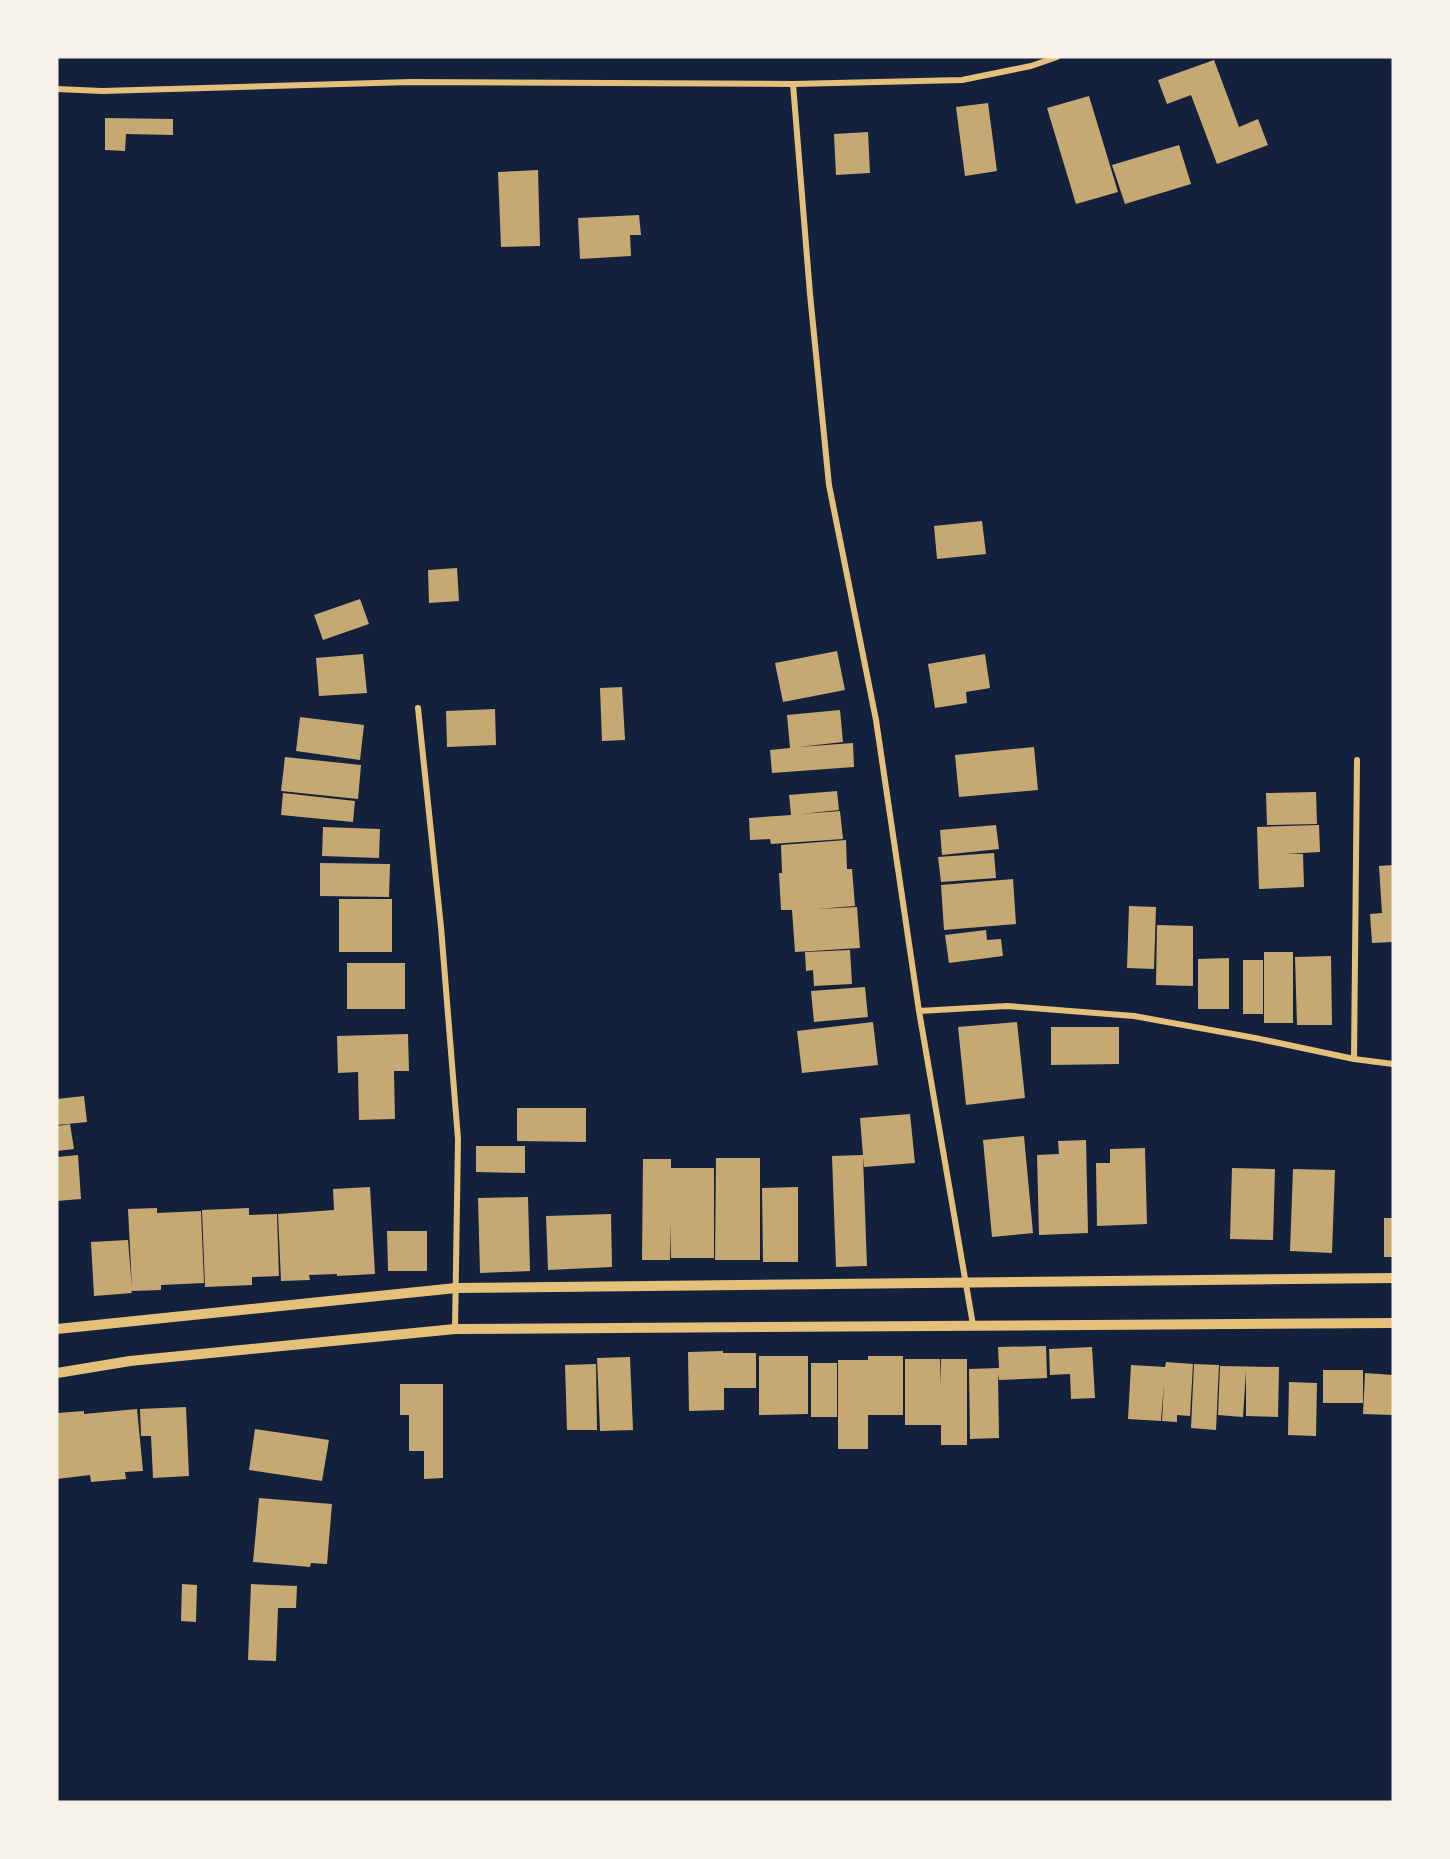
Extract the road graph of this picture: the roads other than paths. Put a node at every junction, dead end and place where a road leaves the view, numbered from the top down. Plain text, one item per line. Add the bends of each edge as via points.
1 (1057, 57) edge
2 (793, 84) junction
3 (57, 89) edge
4 (418, 708) dead end
5 (1357, 760) dead end
6 (919, 1011) junction
7 (1354, 1059) junction
8 (1393, 1064) edge
9 (1393, 1278) edge
10 (964, 1281) junction
11 (456, 1288) junction
12 (1393, 1323) edge
13 (973, 1325) junction
14 (57, 1329) edge
15 (455, 1329) junction
16 (57, 1372) edge

1 - 2 street via 1021,69 963,80
2 - 3 street via 411,82 102,92
2 - 6 street via 829,485 876,720
4 - 11 street via 458,1139
5 - 7 street
6 - 7 street via 1007,1006 1134,1016
6 - 10 street
7 - 8 street
9 - 10 street
10 - 11 street
10 - 13 street
11 - 14 street
11 - 15 street
12 - 13 street
13 - 15 street
15 - 16 street via 130,1361

